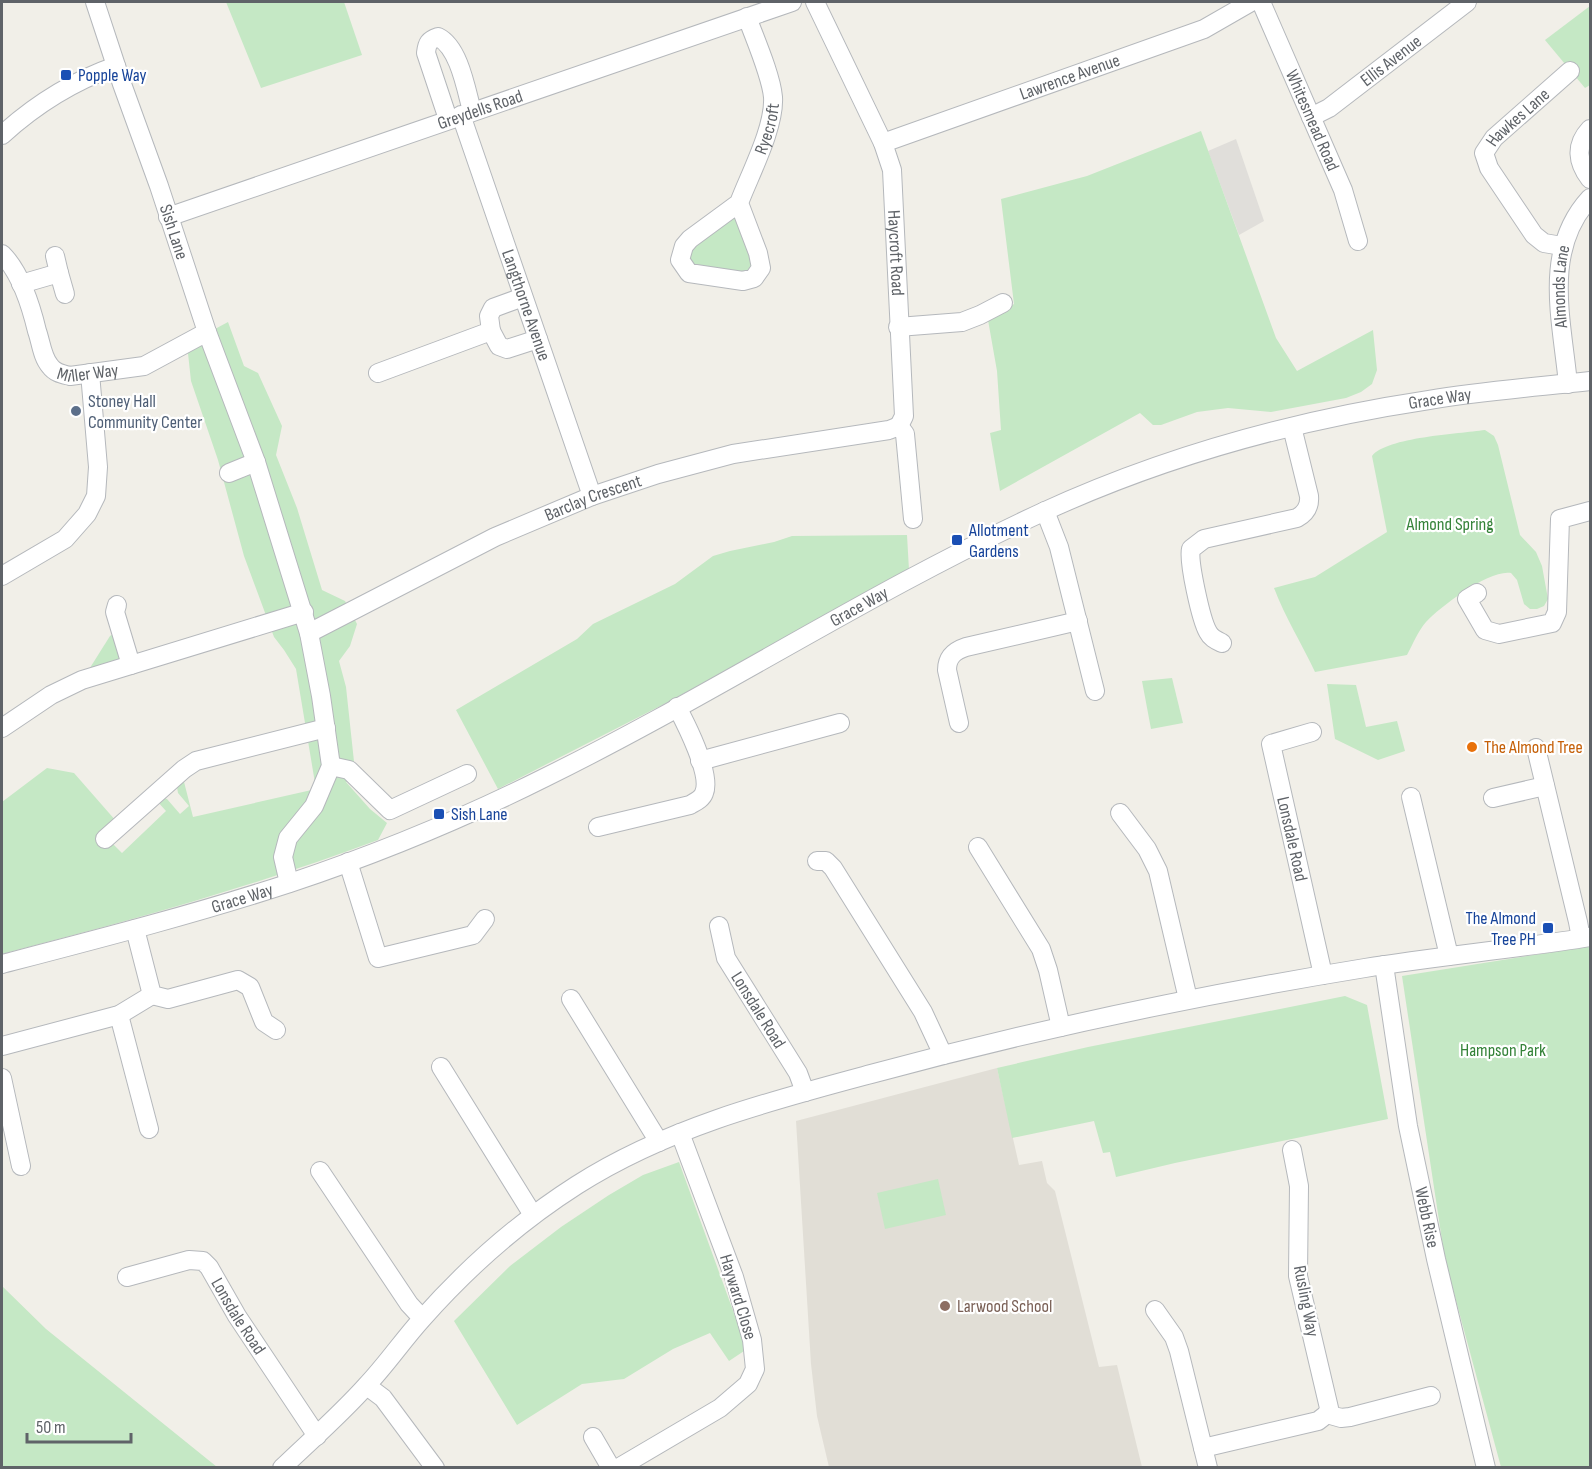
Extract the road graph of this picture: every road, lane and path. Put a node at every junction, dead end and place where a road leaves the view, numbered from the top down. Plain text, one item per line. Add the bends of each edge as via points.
1 (95, 2) edge
2 (792, 2) edge
3 (815, 2) edge
4 (1251, 2) edge
5 (1261, 2) edge
6 (1467, 2) edge
7 (747, 17) junction
8 (116, 66) junction
9 (1570, 71) dead end
10 (460, 115) junction
11 (1311, 117) junction
12 (1590, 129) edge
13 (2, 135) edge
14 (883, 143) junction
15 (1590, 179) edge
16 (1590, 198) edge
17 (739, 203) junction
18 (168, 217) junction
19 (1358, 241) dead end
20 (1562, 246) junction
21 (2, 255) edge
22 (21, 284) junction
23 (65, 294) dead end
24 (523, 297) junction
25 (1003, 303) dead end
26 (898, 327) junction
27 (491, 331) junction
28 (207, 332) junction
29 (538, 339) junction
30 (90, 373) junction
31 (378, 373) dead end
32 (1590, 381) edge
33 (1568, 384) junction
34 (899, 426) junction
35 (1292, 427) junction
36 (256, 462) junction
37 (236, 476) dead end
38 (592, 496) junction
39 (1045, 511) junction
40 (1590, 511) edge
41 (913, 519) dead end
42 (2, 576) edge
43 (1466, 599) dead end
44 (117, 605) dead end
45 (304, 612) junction
46 (1078, 621) junction
47 (309, 633) junction
48 (1222, 643) dead end
49 (131, 665) junction
50 (1095, 691) dead end
51 (677, 707) junction
52 (840, 723) dead end
53 (959, 723) dead end
54 (2, 728) edge
55 (326, 728) junction
56 (1312, 732) dead end
57 (1536, 748) dead end
58 (700, 761) junction
59 (331, 766) junction
60 (467, 774) dead end
61 (1545, 786) junction
62 (1411, 797) dead end
63 (1493, 798) dead end
64 (1120, 813) dead end
65 (598, 827) dead end
66 (105, 839) dead end
67 (978, 847) dead end
68 (817, 861) dead end
69 (348, 862) junction
70 (289, 883) junction
71 (485, 919) dead end
72 (719, 926) dead end
73 (135, 929) junction
74 (1586, 937) edge
75 (1449, 956) junction
76 (2, 964) edge
77 (1384, 965) junction
78 (1323, 975) junction
79 (152, 995) junction
80 (571, 999) dead end
81 (1188, 999) junction
82 (118, 1015) junction
83 (1061, 1027) junction
84 (276, 1030) dead end
85 (2, 1046) edge
86 (943, 1055) junction
87 (441, 1067) dead end
88 (2, 1078) edge
89 (806, 1092) junction
90 (149, 1129) dead end
91 (680, 1133) junction
92 (659, 1142) junction
93 (1292, 1150) dead end
94 (21, 1166) dead end
95 (320, 1172) dead end
96 (533, 1215) junction
97 (128, 1277) dead end
98 (1155, 1310) dead end
99 (422, 1318) junction
100 (367, 1386) junction
101 (1431, 1396) dead end
102 (1327, 1414) junction
103 (316, 1436) junction
104 (593, 1437) dead end
105 (1203, 1448) junction
106 (282, 1467) edge
107 (435, 1467) edge
108 (611, 1467) edge
109 (618, 1467) edge
110 (1208, 1467) edge
111 (1486, 1467) edge

1 - 8 street, Sish Lane
2 - 7 street, Greydells Road
3 - 14 street, Haycroft Road
4 - 14 street, Lawrence Avenue via 1204,29
5 - 11 street, Whitesmead Road
6 - 11 street, Ellis Avenue via 1329,108
7 - 10 street, Greydells Road
7 - 17 street, Ryecroft via 770,81 773,108
8 - 13 street via 48,98
8 - 18 street, Sish Lane
9 - 20 street, Hawkes Lane via 1494,138 1484,153 1489,168 1534,235 1544,243
10 - 18 street, Greydells Road
10 - 24 street, Langthorne Avenue
11 - 19 street, Whitesmead Road via 1343,189
12 - 15 street via 1579,158
14 - 26 street, Haycroft Road via 894,191
16 - 20 street, Almonds Lane via 1570,226
17 - 17 street via 758,253 758,273 743,281 689,273 680,260 684,246
18 - 28 street, Sish Lane
20 - 33 street, Almonds Lane via 1558,279
21 - 22 street, Miller Way
22 - 23 street via 57,264
22 - 30 street, Miller Way via 51,368 70,376
24 - 27 street via 493,308 489,315
24 - 29 street, Langthorne Avenue
25 - 26 street via 962,322
26 - 34 street, Haycroft Road via 904,416
27 - 29 street via 499,346 507,349
27 - 31 street
28 - 30 street, Miller Way via 144,366
28 - 36 street, Sish Lane
29 - 38 street, Langthorne Avenue
30 - 42 street via 98,467 96,495 87,514 65,539
32 - 33 street, Grace Way
33 - 35 street, Grace Way via 1426,400
34 - 38 street, Barclay Crescent via 733,454
34 - 41 street, Haycroft Road via 904,434
35 - 39 street, Grace Way via 1170,462
35 - 48 street via 1309,496 1305,511 1297,518 1204,539 1191,549 1190,561 1206,627
36 - 37 street
36 - 45 street, Sish Lane
38 - 47 street, Barclay Crescent via 495,537
39 - 46 street via 1059,547
39 - 51 street, Grace Way via 938,563
40 - 43 street via 1560,519 1557,612 1552,623 1499,634 1485,630
44 - 49 street via 115,612
45 - 47 street, Sish Lane
45 - 49 street
46 - 50 street
46 - 53 street via 955,652 947,670
47 - 55 street, Sish Lane
49 - 54 street via 82,680 51,695
51 - 58 street
51 - 69 street, Grace Way via 543,778 412,838
52 - 58 street
55 - 59 street, Sish Lane
55 - 66 street via 193,753 169,792
56 - 78 street, Lonsdale Road via 1271,744
57 - 61 street
58 - 65 street via 705,787 694,803
59 - 60 street via 349,770 390,810
59 - 70 street via 314,806 288,838 283,857
61 - 63 street
61 - 74 street via 1578,922
62 - 75 street
64 - 81 street via 1147,849 1158,872
67 - 83 street via 1041,949
68 - 86 street via 826,861 833,868 923,1012
69 - 70 street, Grace Way
69 - 71 street via 378,958 473,935
70 - 73 street, Grace Way
72 - 89 street, Lonsdale Road via 726,958
73 - 76 street, Grace Way
73 - 79 street
74 - 75 street
75 - 77 street
77 - 78 street
77 - 111 street, Webb Rise via 1410,1137
78 - 81 street
79 - 82 street
79 - 84 street via 168,999 238,980 250,987 264,1022
80 - 92 street
81 - 83 street
82 - 85 street
82 - 90 street
83 - 86 street
86 - 89 street
87 - 96 street
88 - 94 street
89 - 91 street
91 - 92 street
91 - 109 street, Hayward Close via 734,1277 752,1340 755,1369 748,1384 720,1408
92 - 96 street via 588,1178
93 - 102 street, Rusling Way via 1299,1185 1298,1276 1328,1403
95 - 99 street
96 - 99 street via 471,1267
97 - 103 street, Lonsdale Road via 189,1260 203,1261
98 - 105 street via 1177,1344
99 - 100 street
100 - 103 street
100 - 107 street via 382,1398
101 - 102 street via 1350,1417
102 - 105 street via 1318,1421
103 - 106 street
104 - 108 street
105 - 110 street

